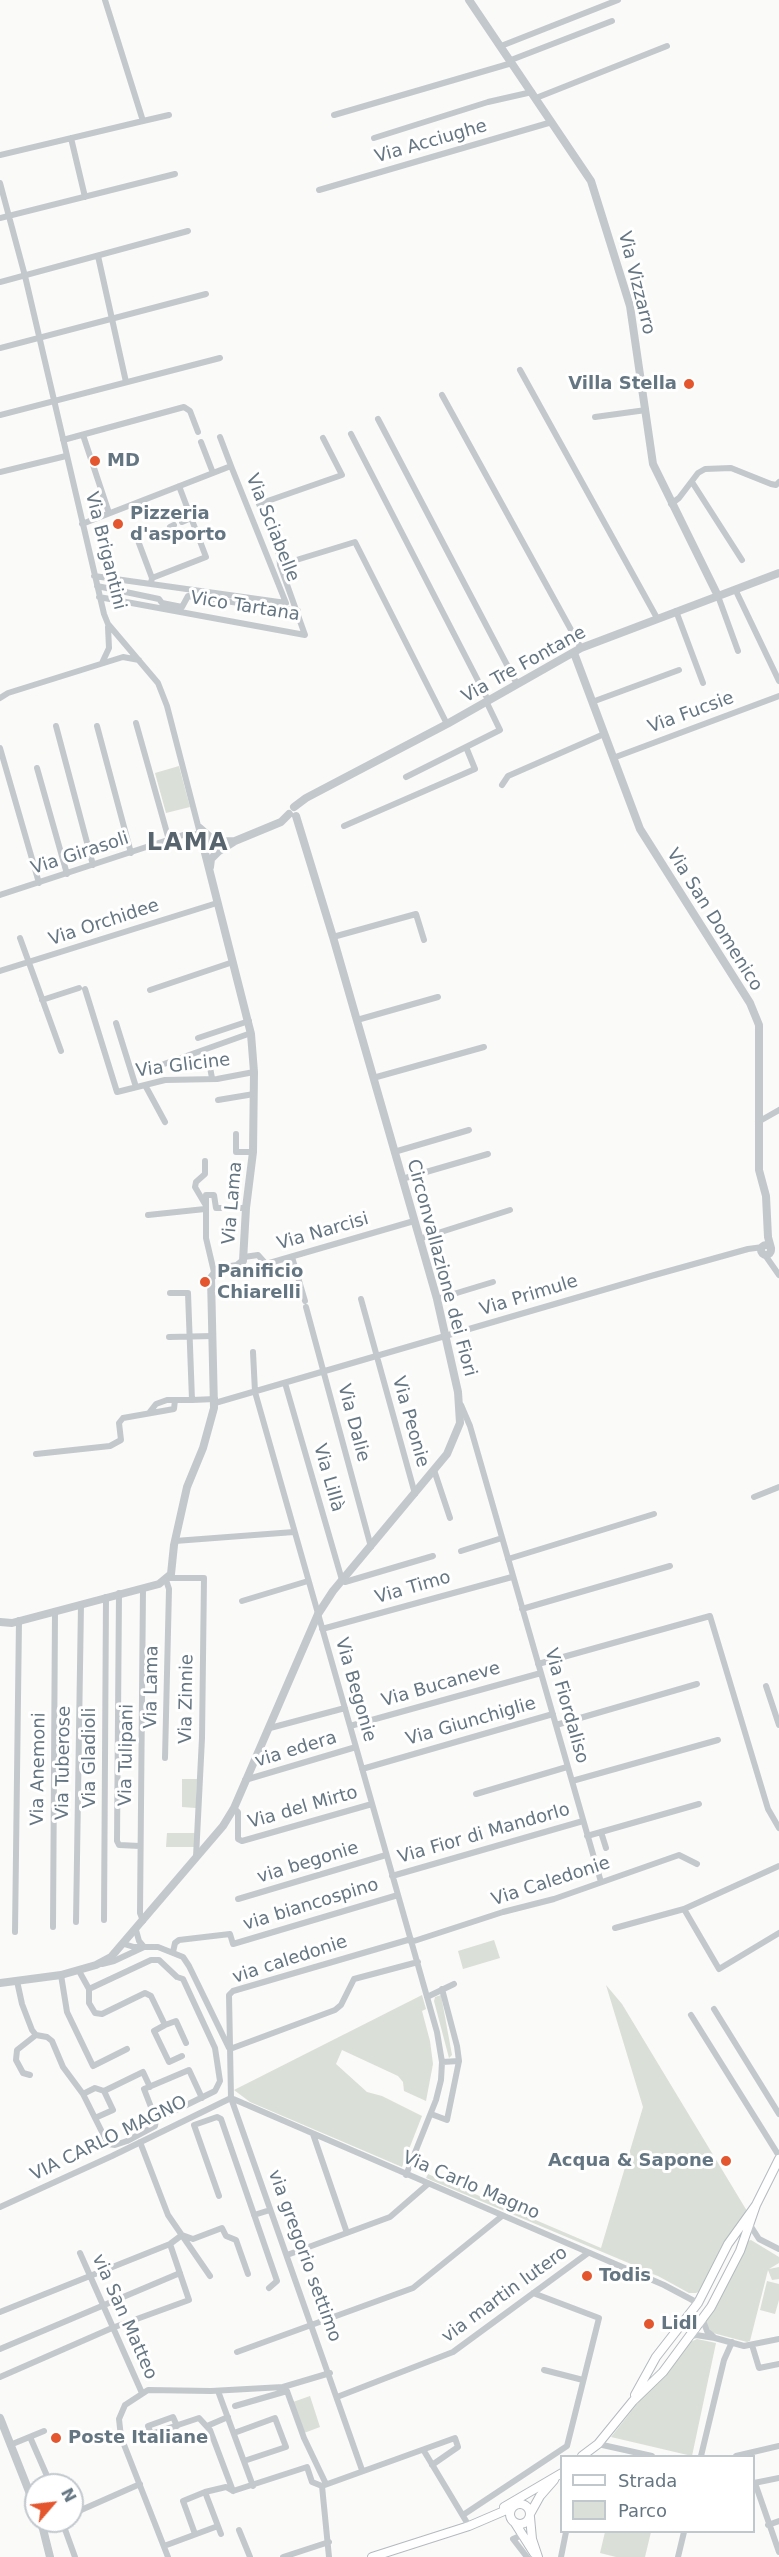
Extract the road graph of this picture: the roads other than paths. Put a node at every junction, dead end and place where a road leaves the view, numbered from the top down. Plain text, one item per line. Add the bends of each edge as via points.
1 (105, 0) edge
2 (469, 0) edge
3 (618, 0) edge
4 (612, 21) dead end
5 (501, 46) junction
6 (667, 46) dead end
7 (512, 62) junction
8 (534, 95) junction
9 (169, 115) dead end
10 (334, 115) dead end
11 (143, 121) junction
12 (552, 122) junction
13 (71, 138) junction
14 (374, 138) dead end
15 (0, 155) edge
16 (175, 174) dead end
17 (0, 183) edge
18 (319, 190) dead end
19 (85, 197) junction
20 (10, 216) junction
21 (0, 218) edge
22 (188, 231) dead end
23 (98, 256) junction
24 (25, 276) junction
25 (0, 282) edge
26 (206, 294) dead end
27 (113, 319) junction
28 (39, 338) junction
29 (0, 348) edge
30 (220, 358) dead end
31 (520, 370) dead end
32 (126, 382) junction
33 (442, 395) dead end
34 (54, 401) junction
35 (646, 410) junction
36 (0, 416) edge
37 (595, 417) dead end
38 (378, 419) dead end
39 (198, 432) dead end
40 (351, 434) dead end
41 (83, 435) junction
42 (220, 437) dead end
43 (323, 438) dead end
44 (63, 440) junction
45 (201, 442) dead end
46 (66, 456) junction
47 (231, 466) junction
48 (0, 472) edge
49 (213, 473) junction
50 (692, 482) junction
51 (779, 482) edge
52 (179, 486) junction
53 (671, 504) junction
54 (109, 513) junction
55 (192, 518) junction
56 (182, 522) dead end
57 (82, 524) junction
58 (137, 538) dead end
59 (742, 560) dead end
60 (280, 565) junction
61 (779, 573) edge
62 (94, 576) junction
63 (152, 581) junction
64 (97, 586) junction
65 (735, 589) junction
66 (718, 596) junction
67 (99, 597) junction
68 (298, 611) junction
69 (676, 611) junction
70 (657, 618) junction
71 (108, 624) junction
72 (121, 639) junction
73 (109, 648) junction
74 (130, 649) junction
75 (577, 651) junction
76 (738, 651) dead end
77 (123, 657) junction
78 (140, 660) junction
79 (102, 663) junction
80 (679, 670) dead end
81 (779, 681) edge
82 (703, 683) dead end
83 (517, 684) junction
84 (779, 696) edge
85 (0, 698) edge
86 (487, 700) junction
87 (592, 702) junction
88 (136, 723) dead end
89 (447, 724) junction
90 (56, 726) dead end
91 (97, 726) dead end
92 (604, 734) junction
93 (466, 747) junction
94 (0, 748) edge
95 (613, 758) junction
96 (37, 768) dead end
97 (406, 777) dead end
98 (502, 785) dead end
99 (293, 813) junction
100 (198, 826) junction
101 (344, 826) dead end
102 (169, 840) junction
103 (210, 844) junction
104 (131, 853) junction
105 (93, 865) junction
106 (67, 874) junction
107 (209, 875) junction
108 (39, 883) junction
109 (0, 885) edge
110 (2, 895) edge
111 (217, 903) junction
112 (333, 937) junction
113 (20, 938) dead end
114 (424, 940) dead end
115 (233, 962) junction
116 (29, 963) junction
117 (0, 971) edge
118 (150, 990) dead end
119 (438, 997) dead end
120 (42, 1000) junction
121 (357, 1020) junction
122 (249, 1021) junction
123 (116, 1023) dead end
124 (251, 1033) junction
125 (198, 1038) dead end
126 (484, 1047) dead end
127 (60, 1052) dead end
128 (209, 1062) dead end
129 (164, 1064) dead end
130 (254, 1072) junction
131 (212, 1078) junction
132 (373, 1078) junction
133 (145, 1085) junction
134 (136, 1087) junction
135 (254, 1094) junction
136 (218, 1100) dead end
137 (779, 1110) edge
138 (165, 1122) dead end
139 (758, 1122) junction
140 (469, 1130) dead end
141 (236, 1134) dead end
142 (253, 1152) junction
143 (394, 1152) junction
144 (488, 1154) dead end
145 (205, 1161) dead end
146 (402, 1179) junction
147 (205, 1207) junction
148 (246, 1208) junction
149 (510, 1210) dead end
150 (148, 1215) dead end
151 (414, 1221) junction
152 (419, 1239) junction
153 (766, 1250) junction
154 (244, 1257) junction
155 (292, 1257) junction
156 (214, 1272) junction
157 (779, 1275) edge
158 (493, 1282) dead end
159 (170, 1293) dead end
160 (361, 1299) dead end
161 (437, 1299) junction
162 (213, 1336) junction
163 (190, 1337) junction
164 (444, 1337) junction
165 (169, 1338) dead end
166 (253, 1352) dead end
167 (377, 1358) junction
168 (324, 1372) junction
169 (285, 1383) junction
170 (255, 1392) junction
171 (192, 1400) junction
172 (215, 1401) junction
173 (460, 1404) junction
174 (36, 1455) dead end
175 (434, 1470) junction
176 (779, 1487) edge
177 (415, 1495) junction
178 (754, 1497) dead end
179 (654, 1514) dead end
180 (450, 1518) dead end
181 (294, 1532) junction
182 (502, 1538) junction
183 (175, 1541) junction
184 (371, 1547) junction
185 (461, 1551) dead end
186 (433, 1556) dead end
187 (508, 1559) junction
188 (670, 1566) dead end
189 (512, 1577) junction
190 (167, 1579) junction
191 (342, 1580) junction
192 (308, 1581) junction
193 (143, 1588) junction
194 (119, 1593) junction
195 (106, 1597) junction
196 (242, 1601) dead end
197 (81, 1604) junction
198 (522, 1609) junction
199 (56, 1611) junction
200 (318, 1614) junction
201 (19, 1620) junction
202 (0, 1622) edge
203 (322, 1629) junction
204 (538, 1664) junction
205 (541, 1673) junction
206 (697, 1684) dead end
207 (766, 1686) dead end
208 (345, 1708) junction
209 (553, 1714) junction
210 (556, 1725) junction
211 (779, 1725) edge
212 (350, 1726) junction
213 (270, 1728) junction
214 (718, 1740) dead end
215 (356, 1748) junction
216 (165, 1758) dead end
217 (567, 1767) junction
218 (362, 1769) junction
219 (245, 1780) junction
220 (572, 1781) junction
221 (476, 1794) dead end
222 (372, 1804) junction
223 (699, 1804) dead end
224 (234, 1808) junction
225 (583, 1821) junction
226 (779, 1828) edge
227 (601, 1832) junction
228 (587, 1836) junction
229 (140, 1846) junction
230 (606, 1848) dead end
231 (386, 1855) junction
232 (196, 1857) junction
233 (697, 1864) dead end
234 (779, 1866) edge
235 (392, 1876) junction
236 (601, 1882) junction
237 (398, 1895) junction
238 (238, 1899) dead end
239 (684, 1909) junction
240 (104, 1920) dead end
241 (144, 1921) junction
242 (76, 1922) dead end
243 (53, 1927) dead end
244 (615, 1928) dead end
245 (136, 1930) junction
246 (15, 1932) dead end
247 (779, 1933) edge
248 (411, 1940) junction
249 (124, 1944) junction
250 (144, 1947) junction
251 (173, 1952) junction
252 (418, 1962) junction
253 (96, 1965) junction
254 (79, 1971) junction
255 (61, 1975) junction
256 (17, 1981) junction
257 (0, 1983) edge
258 (454, 1984) dead end
259 (89, 1989) junction
260 (442, 1989) junction
261 (428, 1996) junction
262 (714, 2008) dead end
263 (691, 2015) dead end
264 (165, 2025) junction
265 (36, 2035) junction
266 (186, 2043) dead end
267 (127, 2049) dead end
268 (230, 2049) junction
269 (182, 2056) dead end
270 (459, 2061) junction
271 (442, 2062) junction
272 (30, 2075) dead end
273 (150, 2087) junction
274 (104, 2091) junction
275 (83, 2094) junction
276 (202, 2098) junction
277 (231, 2098) junction
278 (195, 2101) junction
279 (200, 2112) junction
280 (430, 2114) junction
281 (779, 2114) edge
282 (190, 2117) junction
283 (95, 2118) junction
284 (156, 2121) junction
285 (194, 2125) junction
286 (313, 2134) junction
287 (140, 2142) junction
288 (128, 2144) junction
289 (779, 2158) edge
290 (406, 2175) junction
291 (428, 2184) junction
292 (219, 2196) dead end
293 (756, 2205) junction
294 (0, 2206) edge
295 (270, 2210) junction
296 (254, 2216) junction
297 (502, 2216) junction
298 (750, 2225) junction
299 (347, 2233) junction
300 (182, 2235) junction
301 (759, 2239) junction
302 (744, 2241) junction
303 (170, 2244) junction
304 (779, 2249) edge
305 (80, 2253) dead end
306 (588, 2253) junction
307 (287, 2254) junction
308 (724, 2254) junction
309 (736, 2258) junction
310 (180, 2273) junction
311 (248, 2274) dead end
312 (210, 2276) dead end
313 (89, 2277) junction
314 (269, 2288) dead end
315 (533, 2292) junction
316 (698, 2303) junction
317 (102, 2305) junction
318 (0, 2312) edge
319 (702, 2318) junction
320 (311, 2324) junction
321 (112, 2328) junction
322 (687, 2337) junction
323 (715, 2338) junction
324 (779, 2339) edge
325 (728, 2341) junction
326 (752, 2345) junction
327 (0, 2349) edge
328 (237, 2352) dead end
329 (656, 2357) junction
330 (779, 2364) edge
331 (666, 2366) junction
332 (544, 2370) dead end
333 (330, 2373) junction
334 (0, 2377) edge
335 (583, 2380) junction
336 (218, 2391) junction
337 (142, 2393) junction
338 (338, 2397) junction
339 (633, 2401) junction
340 (235, 2406) dead end
341 (228, 2417) junction
342 (0, 2418) edge
343 (177, 2426) dead end
344 (207, 2426) junction
345 (44, 2431) dead end
346 (234, 2433) junction
347 (30, 2437) junction
348 (598, 2444) junction
349 (10, 2445) junction
350 (779, 2446) edge
351 (424, 2451) junction
352 (584, 2455) edge
353 (644, 2455) edge
354 (701, 2455) edge
355 (744, 2455) edge
356 (244, 2461) junction
357 (432, 2464) junction
358 (362, 2470) junction
359 (46, 2473) edge
360 (560, 2473) edge
361 (779, 2478) edge
362 (24, 2479) edge
363 (755, 2483) edge
364 (140, 2484) junction
365 (324, 2485) junction
366 (253, 2486) junction
367 (755, 2486) edge
368 (233, 2491) junction
369 (206, 2492) junction
370 (515, 2506) junction
371 (84, 2509) edge
372 (463, 2515) junction
373 (530, 2515) junction
374 (779, 2521) edge
375 (513, 2522) junction
376 (473, 2524) junction
377 (768, 2525) junction
378 (218, 2526) junction
379 (239, 2530) dead end
380 (44, 2533) edge
381 (66, 2533) edge
382 (566, 2533) edge
383 (684, 2533) edge
384 (195, 2534) junction
385 (221, 2534) dead end
386 (522, 2535) junction
387 (329, 2542) junction
388 (164, 2546) junction
389 (779, 2552) edge
390 (334, 2556) edge
391 (50, 2557) edge
392 (75, 2557) edge
393 (168, 2557) edge
394 (250, 2557) edge
395 (283, 2557) edge
396 (372, 2557) edge
397 (527, 2557) edge
398 (538, 2557) edge
399 (561, 2557) edge
400 (678, 2557) edge

1 - 11 street
2 - 5 street, Via Vizzarro
3 - 5 street
4 - 7 street
5 - 7 street, Via Vizzarro
6 - 8 street
7 - 8 street, Via Vizzarro
7 - 10 street
8 - 12 street, Via Vizzarro
8 - 14 street via 488,102
9 - 11 street
11 - 13 street
12 - 18 street, Via Acciughe
12 - 35 street, Via Vizzarro via 594,189 630,306
13 - 15 street
13 - 19 street
16 - 19 street
17 - 20 street, Via Brigantini
19 - 20 street
20 - 21 street
20 - 24 street, Via Brigantini
22 - 23 street
23 - 24 street
23 - 27 street
24 - 25 street
24 - 28 street, Via Brigantini
26 - 27 street
27 - 28 street
27 - 32 street
28 - 29 street
28 - 34 street, Via Brigantini
30 - 32 street
31 - 70 street
32 - 34 street
33 - 75 street
34 - 36 street
34 - 44 street, Via Brigantini
35 - 37 street
35 - 53 street, Via Vizzarro via 652,460
38 - 83 street
39 - 41 street via 190,411 184,407
40 - 86 street
41 - 44 street
41 - 54 street
42 - 47 street
43 - 60 street, Vico Tartana via 342,475 259,504
44 - 46 street, Via Brigantini
45 - 49 street
46 - 48 street
46 - 57 street, Via Brigantini
47 - 49 street, Via Sciabelle
47 - 63 street, Via Sciabelle via 286,603
49 - 52 street, Via Sciabelle
50 - 51 street via 701,470 718,466 771,484
50 - 53 street
50 - 59 street
52 - 54 street, Via Sciabelle
52 - 55 street
53 - 66 street, Via Vizzarro
54 - 57 street, Via Sciabelle
55 - 56 street
55 - 63 street via 206,557
57 - 62 street, Via Brigantini
58 - 63 street
60 - 68 street, Vico Tartana
60 - 89 street via 355,542
61 - 65 street, Via Tre Fontane
62 - 63 street, Via Sciabelle
62 - 64 street, Via Brigantini
64 - 67 street, Via Brigantini
64 - 68 street, Via Sciabelle via 182,606 188,596
65 - 66 street, Via Tre Fontane
65 - 81 street
66 - 69 street, Via Tre Fontane
66 - 76 street
67 - 68 street, Vico Tartana via 305,635
67 - 71 street, Via Brigantini
69 - 70 street, Via Tre Fontane
69 - 82 street
70 - 75 street, Via Tre Fontane
71 - 72 street, Via Brigantini
71 - 73 street
72 - 73 street
72 - 74 street, Via Brigantini
73 - 79 street
74 - 77 street
74 - 78 street, Via Brigantini
75 - 83 street, Via Tre Fontane
75 - 87 street, Via San Domenico
77 - 78 street
77 - 79 street
78 - 100 street, Via Brigantini via 158,683 167,706
79 - 85 street
80 - 87 street
83 - 86 street, Via Tre Fontane
84 - 95 street, Via Fucsie
86 - 89 street, Via Tre Fontane
86 - 93 street via 500,730
87 - 92 street, Via San Domenico
88 - 102 street
89 - 99 street, Via Tre Fontane via 306,798
90 - 105 street
91 - 104 street
92 - 95 street, Via San Domenico
92 - 98 street via 508,776
93 - 97 street
93 - 101 street via 475,769
94 - 108 street
95 - 139 street, Via San Domenico via 640,829 750,1003 759,1024
96 - 106 street
99 - 103 street, Via Tre Fontane via 235,842
99 - 112 street, Circonvallazione dei Fiori
100 - 103 street
100 - 103 street, Via Brigantini
102 - 103 street, Via Girasoli via 195,834
102 - 104 street, Via Girasoli
103 - 107 street, Via Lama
103 - 107 street
104 - 105 street, Via Girasoli
105 - 106 street, Via Girasoli
106 - 108 street, Via Girasoli
107 - 111 street, Via Lama
108 - 110 street, Via Girasoli
109 - 110 street
111 - 115 street, Via Lama
111 - 116 street, Via Orchidee
112 - 114 street via 416,914
112 - 121 street, Circonvallazione dei Fiori
113 - 116 street
115 - 118 street
115 - 122 street, Via Lama
116 - 117 street, Via Orchidee
116 - 120 street
119 - 121 street
120 - 127 street
120 - 134 street, Via Glicine via 82,988 117,1092
121 - 132 street, Circonvallazione dei Fiori
122 - 124 street, Via Lama
122 - 125 street
123 - 134 street
124 - 129 street
124 - 130 street, Via Lama
126 - 132 street
128 - 131 street
130 - 131 street, Via Glicine
130 - 135 street, Via Lama
131 - 133 street, Via Glicine
132 - 143 street, Circonvallazione dei Fiori
133 - 134 street, Via Glicine
133 - 138 street
135 - 136 street
135 - 142 street, Via Lama
137 - 139 street
139 - 153 street, Via San Domenico via 759,1170 766,1196
140 - 143 street
141 - 142 street via 236,1152
142 - 148 street, Via Lama
143 - 146 street, Circonvallazione dei Fiori
144 - 146 street
145 - 147 street via 205,1174 195,1187
146 - 151 street, Circonvallazione dei Fiori
147 - 148 street via 206,1195 214,1195 216,1208
147 - 150 street
147 - 156 street via 206,1238
148 - 154 street, Via Lama
149 - 152 street
151 - 152 street, Circonvallazione dei Fiori
151 - 155 street, Via Narcisi
152 - 161 street, Circonvallazione dei Fiori
153 - 157 street
153 - 164 street, Via Primule via 748,1249
154 - 155 street, Via Narcisi via 258,1255 266,1264
154 - 156 street, Via Lama via 237,1266
155 - 168 street, Via Dalie
156 - 162 street, Via Lama
158 - 161 street
159 - 163 street via 188,1293
160 - 167 street, Via Peonie
161 - 164 street, Circonvallazione dei Fiori
162 - 163 street
162 - 172 street, Via Lama
163 - 165 street
163 - 171 street
164 - 167 street, Via Primule
164 - 173 street, Circonvallazione dei Fiori
166 - 170 street, Via Begonie
167 - 168 street, Via Primule
167 - 177 street, Via Peonie
168 - 169 street, Via Primule
168 - 184 street, Via Dalie
169 - 170 street, Via Primule
169 - 191 street, Via Lillà
170 - 172 street, Via Primule
170 - 181 street, Via Begonie
171 - 172 street, Via Primule
171 - 174 street, Via Primule via 175,1400 174,1409 123,1418 119,1423 121,1440 110,1446
172 - 183 street, Via Lama
173 - 175 street, Circonvallazione dei Fiori via 457,1433
173 - 182 street, Via Fiordaliso
175 - 177 street, Circonvallazione dei Fiori
175 - 180 street
176 - 178 street
177 - 184 street, Circonvallazione dei Fiori
179 - 187 street
181 - 183 street
181 - 192 street, Via Begonie
182 - 185 street
182 - 187 street, Via Fiordaliso
183 - 190 street, Via Lama
184 - 191 street, Circonvallazione dei Fiori
186 - 191 street
187 - 189 street, Via Fiordaliso
188 - 198 street
189 - 198 street, Via Fiordaliso
189 - 203 street, Via Timo
190 - 193 street
190 - 216 street, Via Lama
190 - 232 street, Via Zinnie via 204,1578
191 - 200 street, Circonvallazione dei Fiori
192 - 196 street
192 - 200 street, Via Begonie
193 - 194 street
193 - 229 street, Via Tulipani
194 - 195 street
194 - 229 street via 117,1841 119,1845
195 - 197 street
195 - 240 street, Via Gladioli
197 - 199 street
197 - 242 street, Via Tuberose
198 - 204 street, Via Fiordaliso
199 - 201 street
199 - 243 street, Via Anemoni
200 - 203 street, Via Begonie
200 - 213 street, Circonvallazione dei Fiori
201 - 202 street
201 - 246 street
203 - 208 street, Via Begonie
204 - 205 street, Via Fiordaliso
204 - 226 street via 710,1616 768,1809
205 - 209 street, Via Fiordaliso
205 - 212 street, Via Bucaneve
206 - 210 street
207 - 211 street
208 - 212 street, Via Begonie
208 - 213 street
209 - 210 street, Via Fiordaliso
209 - 218 street, Via Giunchiglie
210 - 217 street, Via Fiordaliso
212 - 215 street, Via Begonie
213 - 219 street, Circonvallazione dei Fiori
214 - 220 street
215 - 218 street, Via Begonie
215 - 219 street, via edera
217 - 220 street, Via Fiordaliso
217 - 221 street
218 - 222 street, Via Begonie
219 - 224 street, Circonvallazione dei Fiori
220 - 225 street, Via Fiordaliso
222 - 224 street, Via del Mirto via 242,1841 238,1839 238,1812
222 - 231 street, Via Begonie
223 - 227 street
224 - 232 street, Circonvallazione dei Fiori
225 - 228 street, Via Fiordaliso
225 - 235 street, Via Fior di Mandorlo
227 - 228 street
227 - 230 street
228 - 236 street, Via Fiordaliso
229 - 241 street, Via Tulipani via 140,1913
231 - 235 street, Via Begonie
231 - 238 street, via begonie
232 - 241 street, Circonvallazione dei Fiori
233 - 236 street, Via Caledonie via 679,1855
234 - 239 street
235 - 237 street, Via Begonie
236 - 248 street, Via Caledonie
237 - 248 street, Via Begonie
237 - 251 street, via biancospino via 233,1944 228,1934 177,1941
239 - 244 street
239 - 247 street via 719,1970
241 - 245 street, Circonvallazione dei Fiori
245 - 249 street, Circonvallazione dei Fiori
245 - 250 street
248 - 252 street, Via Begonie
248 - 268 street, via caledonie via 230,1992
249 - 250 street
249 - 253 street, Circonvallazione dei Fiori
250 - 251 street
250 - 253 street
251 - 268 street via 189,1966
252 - 261 street, Via Begonie
252 - 268 street via 354,1980 341,2005 334,2010
253 - 254 street, Circonvallazione dei Fiori
254 - 255 street, Circonvallazione dei Fiori
254 - 259 street
255 - 256 street, Circonvallazione dei Fiori
255 - 267 street via 67,2012 93,2066
256 - 257 street, Circonvallazione dei Fiori
256 - 265 street
258 - 260 street
259 - 264 street via 92,2010 102,2014 146,1993
259 - 276 street via 151,1960 159,1960 183,1979 215,2048 219,2086
260 - 261 street
260 - 270 street
261 - 271 street, Via Begonie
262 - 281 street
263 - 289 street
264 - 266 street via 176,2021
264 - 269 street via 154,2031 169,2062
265 - 272 street via 17,2050 16,2060 23,2073
265 - 275 street via 52,2041 63,2067
268 - 277 street, via gregorio settimo
270 - 271 street
270 - 280 street via 447,2120
271 - 280 street via 441,2080
273 - 274 street, Via Carlo Magno via 143,2072
273 - 276 street, Via Carlo Magno via 189,2070
273 - 284 street, Via Carlo Magno via 144,2089
274 - 275 street, Via Carlo Magno via 95,2088
274 - 283 street, Via Carlo Magno via 112,2110
275 - 283 street
276 - 278 street
277 - 279 street, VIA CARLO MAGNO
277 - 286 street, Via Carlo Magno
277 - 295 street, via gregorio settimo
278 - 279 street, Via Carlo Magno
278 - 284 street
279 - 282 street, VIA CARLO MAGNO
280 - 290 street
282 - 285 street
282 - 287 street, VIA CARLO MAGNO
283 - 288 street via 108,2144
284 - 288 street via 155,2126
285 - 292 street
285 - 296 street via 221,2119
286 - 290 street, Via Carlo Magno
286 - 299 street
287 - 288 street, VIA CARLO MAGNO
287 - 300 street via 168,2215
288 - 294 street, VIA CARLO MAGNO
289 - 293 main road
290 - 291 street, Via Carlo Magno
291 - 297 street, Via Carlo Magno
291 - 299 street via 390,2217
293 - 298 main road
293 - 308 main road
295 - 296 street
295 - 307 street, via gregorio settimo
296 - 314 street via 277,2281
297 - 306 street, Via Carlo Magno
297 - 320 street via 413,2288
298 - 301 street
298 - 302 main road
299 - 307 street
300 - 303 street
300 - 311 street via 193,2239 222,2228 226,2236 236,2240
300 - 312 street
301 - 302 street
301 - 304 street
302 - 309 main road
303 - 310 street
303 - 313 street
305 - 313 street, via San Matteo
306 - 315 street, via martin lutero
306 - 316 street, Via Carlo Magno
307 - 320 street, via gregorio settimo
308 - 309 main road via 733,2248
308 - 316 main road
309 - 319 main road
310 - 317 street
310 - 321 street via 189,2300
313 - 317 street, via San Matteo
313 - 318 street
315 - 335 street via 599,2318
315 - 338 street, via martin lutero via 453,2352
316 - 329 main road
317 - 321 street, via San Matteo
317 - 327 street
319 - 322 main road
319 - 323 street via 706,2331
320 - 328 street
320 - 333 street, via gregorio settimo
321 - 334 street
321 - 337 street, via San Matteo
322 - 323 street
322 - 331 main road
323 - 325 street
324 - 326 street
325 - 326 street
325 - 354 street
326 - 330 street via 759,2368
329 - 331 main road via 657,2368
329 - 339 main road
331 - 339 main road
332 - 335 street
333 - 336 street via 283,2387
333 - 338 street, via gregorio settimo
335 - 372 street via 567,2446
336 - 337 street
336 - 341 street
337 - 364 street via 125,2405 119,2419 121,2437
338 - 358 street, via gregorio settimo
339 - 348 main road
340 - 365 street via 287,2391
341 - 344 street
341 - 346 street
342 - 349 street
343 - 344 street via 199,2418
344 - 368 street
345 - 347 street
346 - 356 street
346 - 356 street via 275,2418 286,2447
347 - 349 street
347 - 359 street
348 - 352 main road
348 - 353 street
349 - 362 street
350 - 355 street
351 - 357 street
351 - 357 street via 455,2438 458,2447
351 - 358 street
356 - 366 street
357 - 372 street
358 - 365 street
360 - 370 main road
360 - 373 main road
360 - 376 main road
361 - 363 street
364 - 371 street
364 - 388 street
365 - 366 street via 312,2482 307,2467
365 - 387 street
366 - 368 street
367 - 377 street
368 - 369 street via 226,2487
369 - 378 street
369 - 384 street via 183,2501
370 - 373 main road via 528,2508
370 - 375 main road via 509,2515
370 - 376 main road
372 - 376 street
373 - 375 main road via 524,2524
373 - 398 main road
374 - 377 street
375 - 376 main road via 499,2518
375 - 386 main road
376 - 396 main road
377 - 389 street
378 - 384 street
378 - 385 street
379 - 394 street
380 - 391 street
381 - 392 street
382 - 399 street
383 - 400 street
384 - 388 street
386 - 397 street via 513,2539
386 - 398 main road
387 - 390 street
387 - 395 street
388 - 393 street

